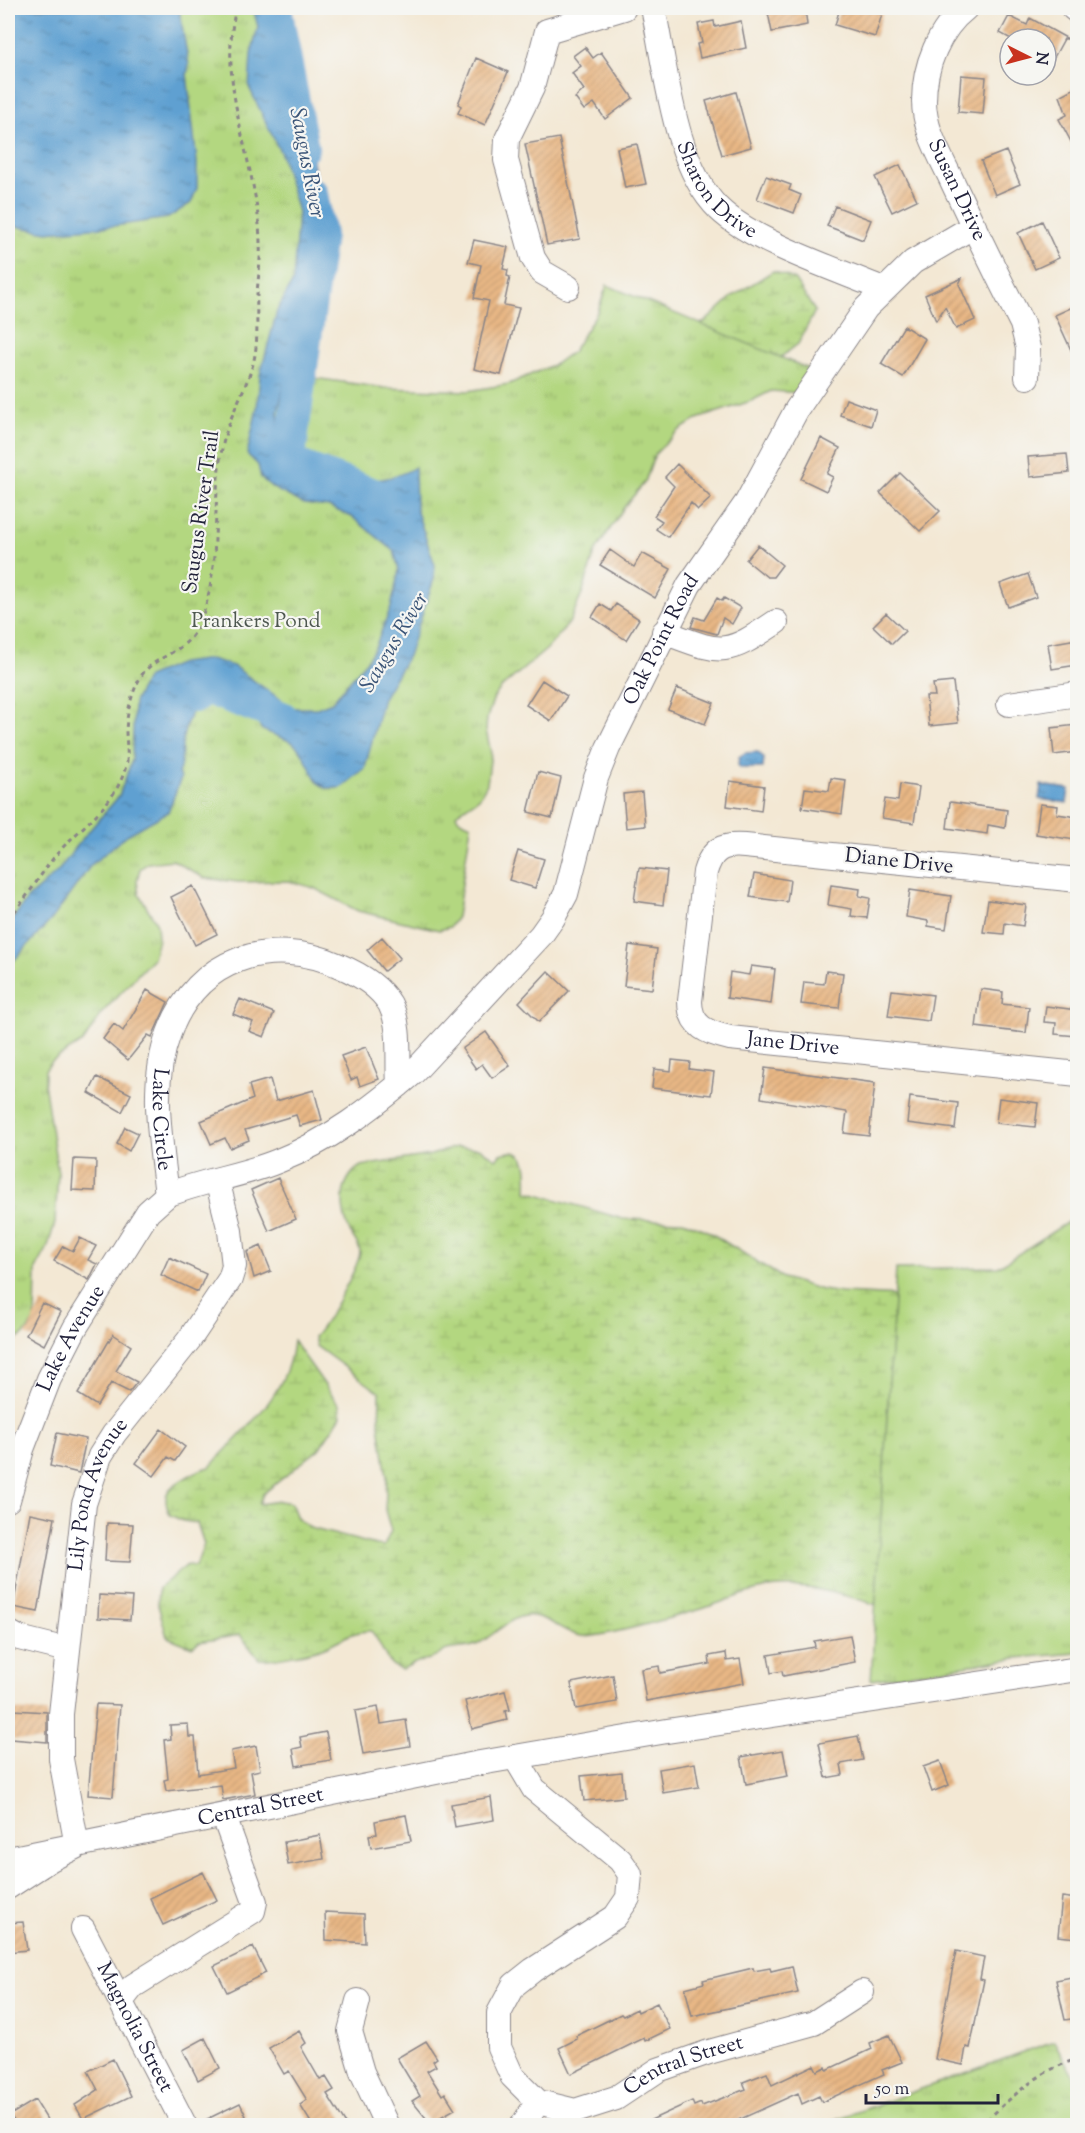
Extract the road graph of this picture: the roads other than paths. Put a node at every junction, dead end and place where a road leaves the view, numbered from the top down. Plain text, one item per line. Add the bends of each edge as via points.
1 (624, 8) edge
2 (654, 8) edge
3 (966, 8) edge
4 (1073, 8) edge
5 (1077, 12) edge
6 (974, 226) junction
7 (568, 287) dead end
8 (883, 289) junction
9 (1027, 377) dead end
10 (776, 622) dead end
11 (664, 632) junction
12 (1077, 694) edge
13 (1009, 704) dead end
14 (721, 847) joint
15 (1077, 880) edge
16 (1077, 1074) edge
17 (399, 1085) junction
18 (217, 1180) junction
19 (167, 1195) junction
20 (8, 1500) edge
21 (8, 1632) edge
22 (67, 1650) junction
23 (1077, 1669) edge
24 (515, 1757) junction
25 (224, 1817) junction
26 (77, 1846) junction
27 (8, 1859) edge
28 (8, 1887) edge
29 (83, 1929) dead end
30 (862, 1992) dead end
31 (122, 2000) junction
32 (358, 2001) dead end
33 (538, 2102) junction
34 (185, 2126) edge
35 (387, 2126) edge
36 (522, 2126) edge

1 - 7 street via 547,31 532,88 506,144 506,160 533,258 542,273
2 - 8 street, Sharon Drive via 681,139 691,170 708,197 748,230
3 - 6 street, Susan Drive via 954,17 935,50 924,102 932,138
4 - 5 street
6 - 8 street, Oak Point Road via 926,253
6 - 9 street, Susan Drive via 1024,329
8 - 11 street, Oak Point Road via 825,365 757,485 689,585
10 - 11 street via 737,646 718,650
11 - 17 street, Oak Point Road via 596,778 566,894 557,912 525,952
12 - 13 street
14 - 15 street, Diane Drive via 745,846
14 - 16 street, Jane Drive via 711,855 705,872 690,1001 697,1025 730,1038
17 - 18 street, Lake Circle via 309,1148
17 - 19 street, Lake Circle via 396,1019 381,991 364,979 319,956 297,951 275,951 225,965 206,977 192,993 169,1032 162,1058 158,1116
18 - 19 street, Lake Circle
18 - 22 street, Lily Pond Avenue via 230,1231 234,1266 230,1279 100,1456 80,1524
19 - 20 street, Lake Avenue via 147,1212 67,1344 31,1425
21 - 22 street
22 - 26 street, Lily Pond Avenue via 61,1759
23 - 24 street, Central Street
24 - 25 street, Central Street
24 - 33 street via 534,1790 620,1860 630,1874 628,1898 615,1917 514,1985 499,2013 499,2047 512,2076
25 - 26 street, Central Street
25 - 31 street via 255,1902 253,1911 133,1986
26 - 27 street, Central Street
26 - 28 street
29 - 31 street, Magnolia Street
30 - 33 street, Central Street via 814,2023 658,2070 616,2098 575,2111
31 - 34 street, Magnolia Street
32 - 35 street via 350,2031 362,2072
33 - 36 street

